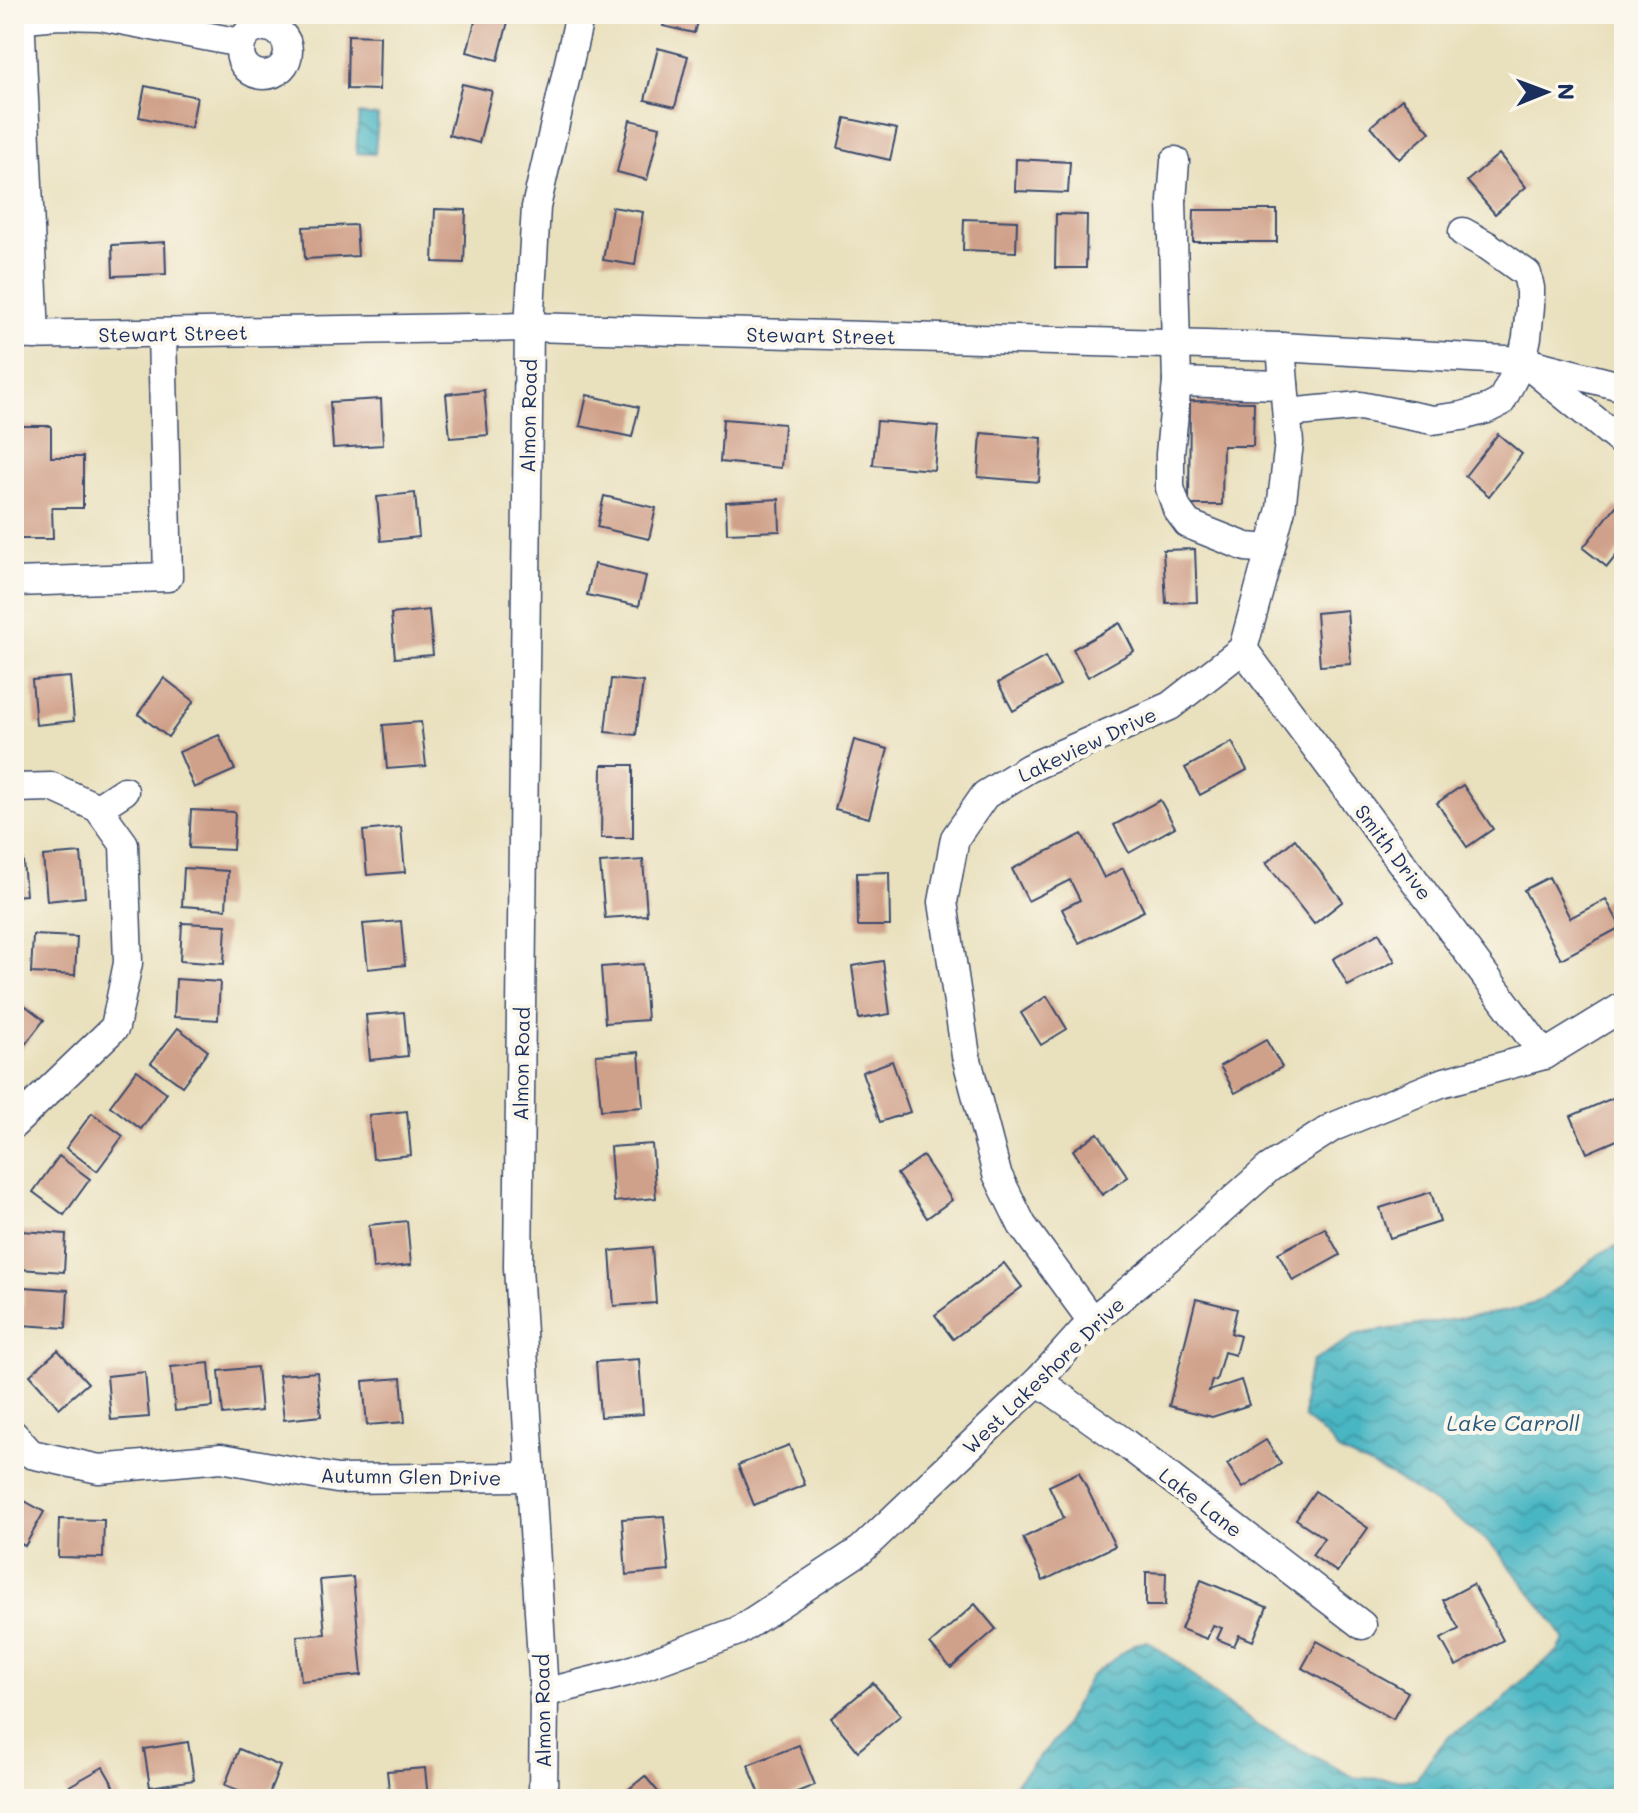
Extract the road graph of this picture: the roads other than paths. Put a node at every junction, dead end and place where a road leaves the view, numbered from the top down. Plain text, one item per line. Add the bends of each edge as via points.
1 (580, 14) edge
2 (18, 18) edge
3 (241, 43) dead end
4 (1175, 161) dead end
5 (1463, 232) dead end
6 (529, 327) junction
7 (162, 333) junction
8 (24, 335) edge
9 (1175, 344) junction
10 (1281, 347) junction
11 (1522, 361) junction
12 (1177, 382) junction
13 (1284, 385) junction
14 (1624, 387) edge
15 (1287, 413) junction
16 (1624, 444) edge
17 (1270, 549) junction
18 (14, 582) edge
19 (1243, 649) junction
20 (14, 788) edge
21 (124, 791) dead end
22 (98, 808) junction
23 (1624, 1006) edge
24 (1544, 1055) junction
25 (14, 1124) edge
26 (1092, 1321) junction
27 (1038, 1381) junction
28 (14, 1435) edge
29 (531, 1477) junction
30 (1362, 1625) dead end
31 (544, 1693) junction
32 (543, 1799) edge

1 - 6 street, Almon Road via 536,207
2 - 3 street via 100,16
2 - 8 street
4 - 9 street
5 - 11 street via 1527,274 1530,306
6 - 7 street, Stewart Street
6 - 9 street, Stewart Street
6 - 29 street, Almon Road via 518,1267
7 - 8 street, Stewart Street
7 - 18 street via 168,577
9 - 10 street, Stewart Street
9 - 12 street
10 - 11 street, Stewart Street
10 - 13 street
11 - 14 street, Stewart Street
11 - 15 street via 1501,402 1462,416 1433,420 1360,406
11 - 16 street
12 - 13 street
12 - 17 street via 1170,488 1177,509 1188,524 1206,532 1246,547
13 - 15 street
15 - 17 street via 1281,509
17 - 19 street
19 - 24 street, Smith Drive
19 - 26 street, Lakeview Drive via 1170,706 1029,768 985,795 955,838 943,902 966,1056 997,1174 1022,1225
20 - 22 street via 52,787
21 - 22 street
22 - 25 street via 124,844 128,963 115,1027
23 - 24 street, West Lakeshore Drive
24 - 26 street, West Lakeshore Drive via 1441,1083 1333,1127 1269,1168
26 - 27 street, West Lakeshore Drive
27 - 30 street, Lake Lane
27 - 31 street, West Lakeshore Drive via 861,1550 738,1631 627,1672
28 - 29 street, Autumn Glen Drive via 31,1454 99,1469 221,1458 337,1479
29 - 31 street, Almon Road
31 - 32 street, Almon Road

